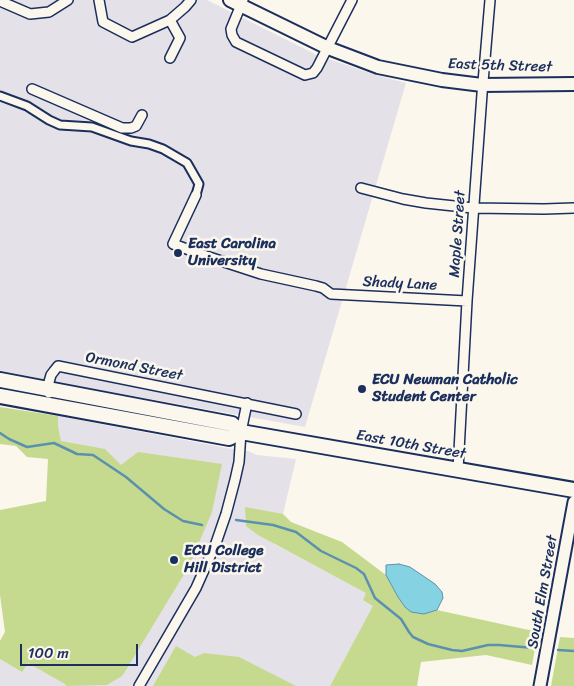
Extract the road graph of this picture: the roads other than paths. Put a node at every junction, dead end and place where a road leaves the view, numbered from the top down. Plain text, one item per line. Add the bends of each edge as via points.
1 (68, 0) edge
2 (99, 0) edge
3 (352, 0) edge
4 (490, 0) edge
5 (0, 1) edge
6 (238, 2) edge
7 (188, 4) edge
8 (170, 20) junction
9 (328, 48) junction
10 (170, 58) dead end
11 (574, 84) edge
12 (482, 85) junction
13 (32, 89) dead end
14 (0, 96) edge
15 (142, 115) dead end
16 (361, 188) dead end
17 (196, 195) joint
18 (474, 208) junction
19 (574, 208) edge
20 (467, 301) junction
21 (0, 380) edge
22 (49, 389) junction
23 (0, 396) edge
24 (247, 403) junction
25 (49, 406) junction
26 (296, 414) dead end
27 (241, 432) junction
28 (458, 470) junction
29 (574, 490) edge
30 (574, 502) edge
31 (139, 686) edge
32 (540, 686) edge

1 - 5 street via 50,12 30,14
2 - 8 street via 103,22 132,37
3 - 9 street
4 - 12 street, Maple Street
6 - 9 main road, East 5th Street
6 - 9 street via 231,29 236,42 305,75 317,68
7 - 8 street
8 - 10 street via 180,38
9 - 12 main road, East 5th Street via 378,67
11 - 12 main road, East 5th Street
12 - 18 street, Maple Street
13 - 15 street via 122,128 136,126
14 - 17 street via 27,106 60,125 92,127 163,148 187,163 199,184
16 - 18 street via 403,199
17 - 20 street, Shady Lane via 173,244 261,274 323,288 331,294
18 - 19 street
18 - 20 street, Maple Street
20 - 28 street, Maple Street
21 - 22 main road, East 10th Street
22 - 24 street, Ormond Street via 51,376 58,366
22 - 25 street, Ormond Street
22 - 27 main road, East 10th Street via 232,424
23 - 25 main road, East 10th Street
24 - 26 street, Ormond Street
24 - 27 street
25 - 27 main road, East 10th Street via 229,438
27 - 28 main road, East 10th Street
27 - 31 street via 236,480 216,543 196,588
28 - 29 main road, East 10th Street
30 - 32 street, South Elm Street

